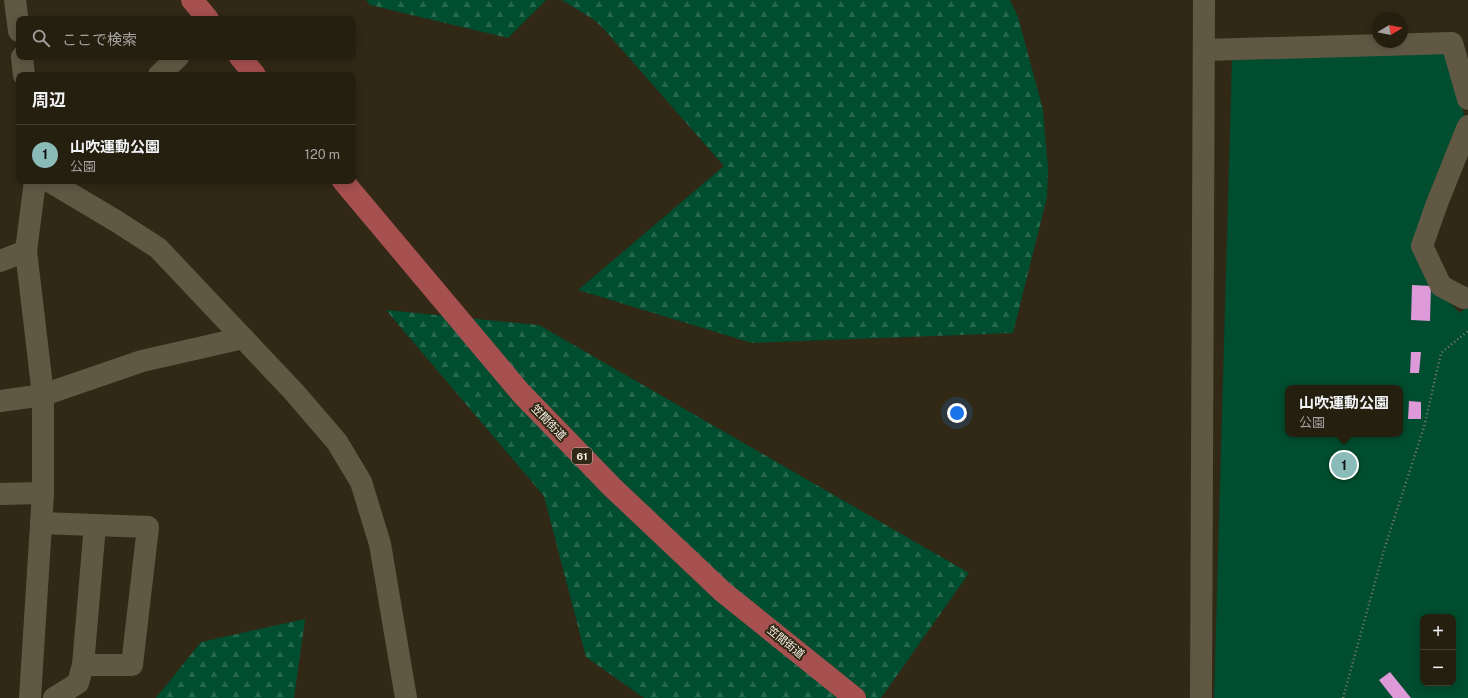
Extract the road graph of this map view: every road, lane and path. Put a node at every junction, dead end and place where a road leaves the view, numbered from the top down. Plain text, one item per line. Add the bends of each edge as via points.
1 (16, 0) edge
2 (192, 0) edge
3 (1204, 0) edge
4 (18, 16) edge
5 (205, 16) edge
6 (1204, 50) junction
7 (22, 60) edge
8 (175, 60) edge
9 (242, 60) edge
10 (24, 72) edge
11 (162, 72) edge
12 (252, 72) edge
13 (1468, 99) edge
14 (1468, 126) edge
15 (35, 184) edge
16 (54, 184) edge
17 (346, 184) edge
18 (26, 251) junction
19 (0, 261) edge
20 (1464, 298) dead end
21 (1468, 331) edge
22 (243, 338) junction
23 (43, 395) junction
24 (0, 401) edge
25 (43, 493) junction
26 (0, 494) edge
27 (42, 523) junction
28 (95, 525) junction
29 (83, 665) junction
30 (30, 698) edge
31 (54, 698) edge
32 (406, 698) edge
33 (855, 698) edge
34 (1201, 698) edge
35 (1343, 698) edge

1 - 4 street
2 - 5 main road
3 - 6 street
6 - 13 street via 1452,43
6 - 34 street
7 - 10 street
8 - 11 street
9 - 12 main road
14 - 20 street via 1422,246 1441,286
15 - 18 street
16 - 22 street via 158,248
17 - 33 main road, 笠間街道 / 61 via 521,393 612,487 723,592
18 - 19 street
18 - 23 street
21 - 35 path via 1441,353 1424,427 1384,550
22 - 23 street via 142,361
22 - 32 street via 337,442 360,482 380,544
23 - 24 street
23 - 25 street
25 - 26 street
25 - 27 street
27 - 28 street
27 - 30 street
28 - 29 street
28 - 29 street via 148,527 132,665
29 - 31 street via 78,683

